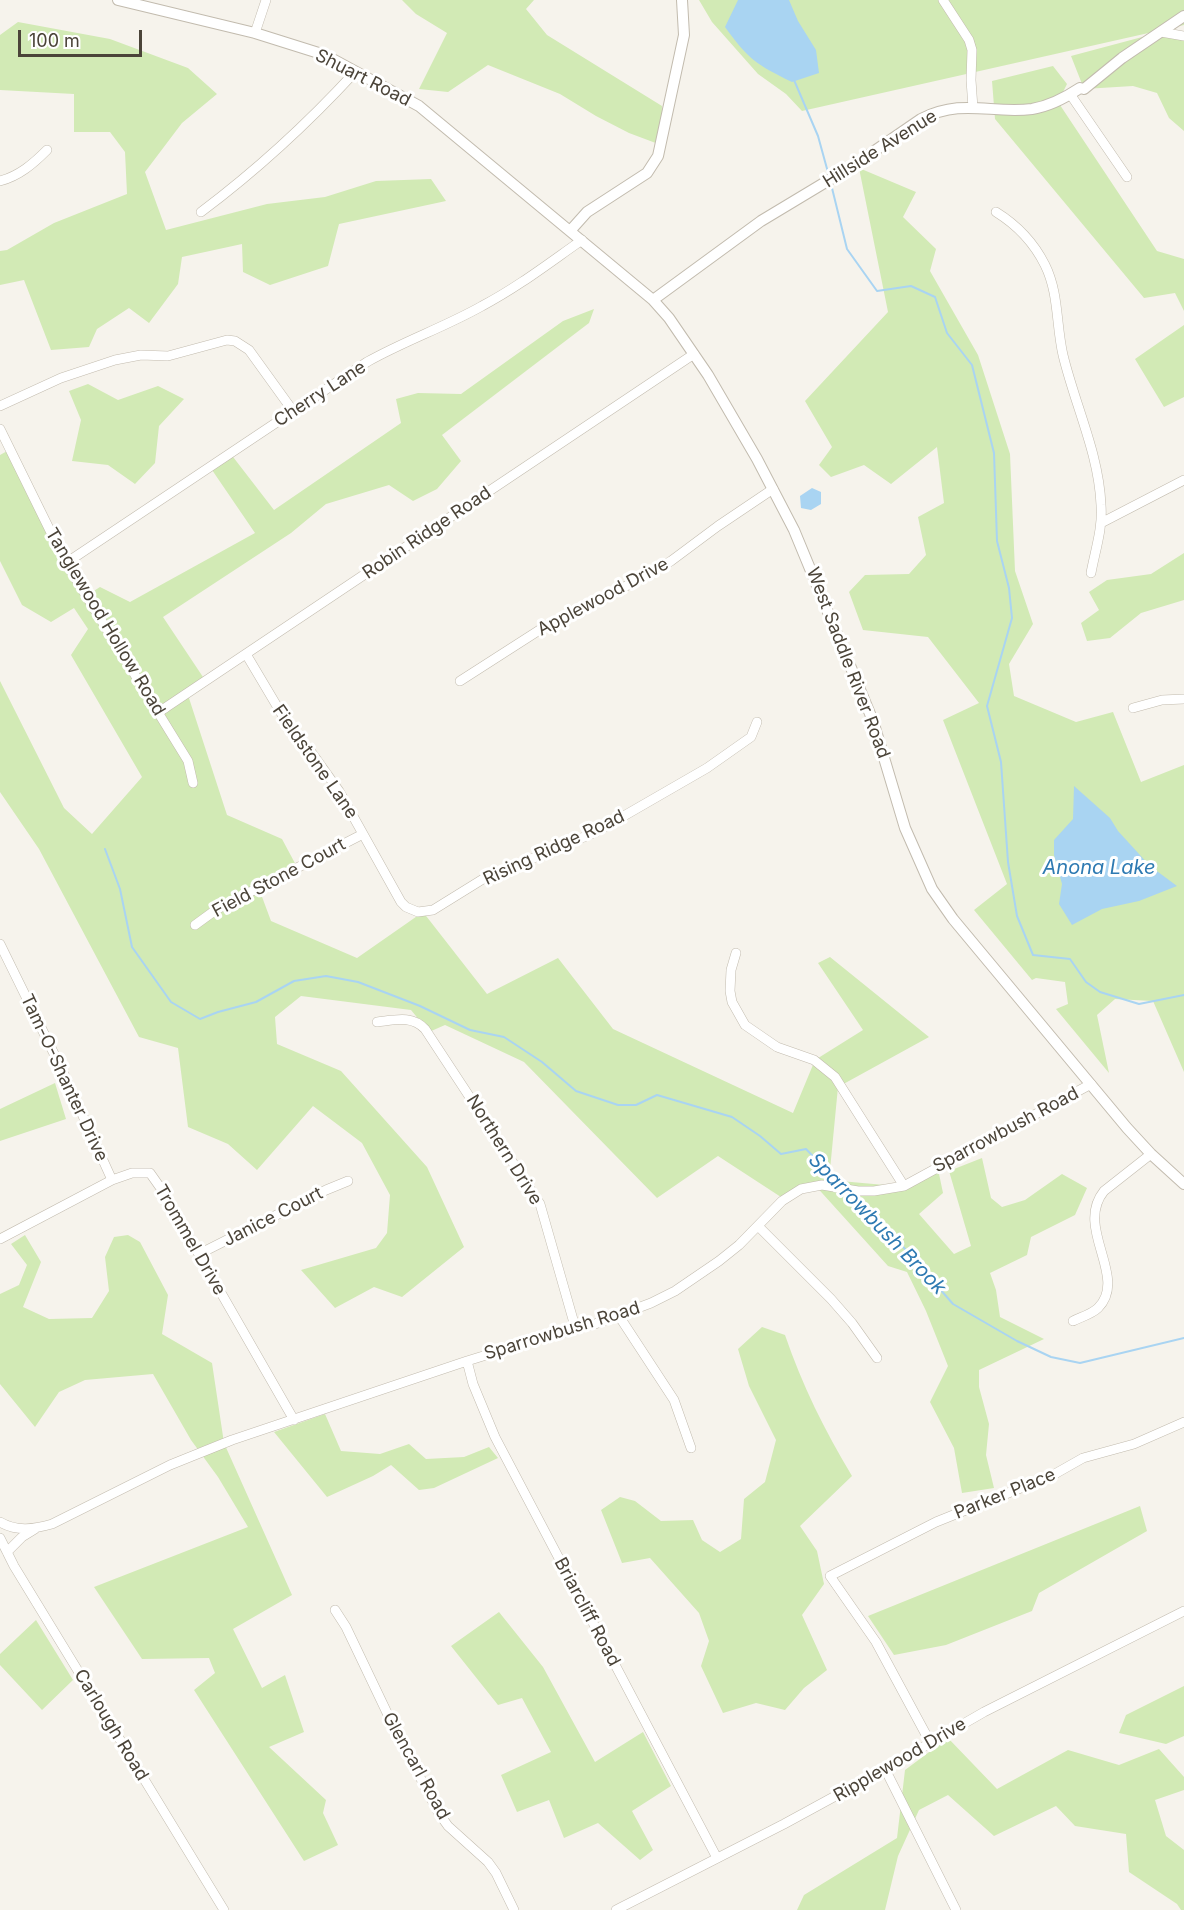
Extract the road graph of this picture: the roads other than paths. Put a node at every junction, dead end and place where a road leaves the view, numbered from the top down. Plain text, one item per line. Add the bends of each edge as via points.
1 (118, 0) edge
2 (266, 0) edge
3 (682, 0) edge
4 (943, 0) edge
5 (1184, 16) edge
6 (1161, 32) junction
7 (255, 33) junction
8 (1184, 36) edge
9 (355, 72) junction
10 (1070, 94) junction
11 (973, 108) junction
12 (47, 150) dead end
13 (1127, 177) dead end
14 (0, 181) edge
15 (513, 186) joint
16 (201, 212) dead end
17 (996, 212) dead end
18 (570, 231) junction
19 (582, 240) junction
20 (653, 300) junction
21 (694, 354) junction
22 (0, 406) edge
23 (293, 411) junction
24 (0, 429) edge
25 (1184, 480) edge
26 (773, 489) junction
27 (1101, 523) junction
28 (66, 563) junction
29 (1091, 573) dead end
30 (246, 654) junction
31 (460, 681) dead end
32 (1184, 699) edge
33 (1132, 708) dead end
34 (159, 712) junction
35 (757, 722) dead end
36 (193, 783) dead end
37 (363, 834) junction
38 (401, 902) joint
39 (195, 925) dead end
40 (0, 944) edge
41 (736, 953) dead end
42 (378, 1022) dead end
43 (1091, 1084) junction
44 (1151, 1154) junction
45 (112, 1180) junction
46 (348, 1181) dead end
47 (1184, 1184) edge
48 (904, 1186) junction
49 (758, 1226) junction
50 (0, 1239) edge
51 (199, 1254) junction
52 (619, 1316) junction
53 (1073, 1321) dead end
54 (576, 1330) junction
55 (877, 1358) dead end
56 (467, 1361) junction
57 (294, 1420) junction
58 (1184, 1422) edge
59 (691, 1448) dead end
60 (0, 1522) edge
61 (35, 1529) junction
62 (0, 1538) edge
63 (7, 1552) junction
64 (335, 1610) dead end
65 (1184, 1611) edge
66 (930, 1742) junction
67 (885, 1770) junction
68 (717, 1858) junction
69 (224, 1910) edge
70 (514, 1910) edge
71 (616, 1910) edge
72 (957, 1910) edge

1 - 7 street, Shuart Road
2 - 7 street
3 - 18 street via 684,35 655,162 647,173 587,212
4 - 11 street via 972,50
5 - 6 street, Hillside Avenue
6 - 8 street
6 - 10 street, Hillside Avenue via 1084,89
7 - 9 street, Shuart Road via 325,55
9 - 15 street, Shuart Road via 419,106
9 - 16 street via 266,160
10 - 11 street, Hillside Avenue via 1034,108
10 - 13 street
11 - 20 street, Hillside Avenue via 956,107 932,114 761,221
12 - 14 street via 33,164
15 - 18 street, West Saddle River Road
17 - 27 street via 1028,239 1052,281 1065,361 1094,463
18 - 19 street, West Saddle River Road
19 - 20 street, West Saddle River Road
19 - 23 street, Cherry Lane via 524,282 367,362
20 - 21 street, West Saddle River Road
21 - 26 street, West Saddle River Road
21 - 30 street, Robin Ridge Road
22 - 23 street via 61,378 115,360 141,355 168,356 227,340 249,351
23 - 28 street, Cherry Lane
24 - 28 street, Tanglewood Hollow Road
25 - 27 street
26 - 31 street, Applewood Drive via 671,561 541,629
26 - 43 street, West Saddle River Road via 808,561 873,721 905,828 932,889
27 - 29 street
28 - 34 street, Tanglewood Hollow Road
30 - 34 street, Robin Ridge Road
30 - 37 street, Fieldstone Lane via 274,705 339,791
32 - 33 street
34 - 36 street, Tanglewood Hollow Road via 188,761
35 - 38 street, Rising Ridge Road via 751,737 707,768 596,832 483,879 433,910 418,912
37 - 38 street, Fieldstone Lane
37 - 39 street, Field Stone Court via 217,909
40 - 45 street, Tam-O-Shanter Drive
41 - 48 street via 730,991 746,1025 777,1047 814,1060 836,1077
42 - 54 street, Northern Drive via 407,1019 425,1029 520,1171 540,1204
43 - 44 street, West Saddle River Road
43 - 48 street, Sparrowbush Road
44 - 47 street, West Saddle River Road
44 - 53 street via 1104,1191 1095,1206 1094,1222 1108,1274 1106,1293 1097,1309
45 - 50 street, Trommel Drive
45 - 51 street, Trommel Drive via 132,1173 150,1173
46 - 51 street, Janice Court
48 - 49 street, Sparrowbush Road via 874,1191 811,1186 782,1201
49 - 52 street, Sparrowbush Road via 697,1277
49 - 55 street via 831,1299
51 - 57 street, Trommel Drive
52 - 54 street, Sparrowbush Road
52 - 59 street via 670,1391
54 - 56 street, Sparrowbush Road
56 - 57 street, Sparrowbush Road
56 - 68 street, Briarcliff Road via 495,1437
57 - 61 street, Sparrowbush Road via 170,1465 70,1516
58 - 66 street, Parker Place via 1134,1444 1083,1458 1043,1480 936,1522 830,1576 876,1642
60 - 61 street
61 - 63 street, Sparrowbush Road
62 - 63 street, Carlough Road
63 - 69 street, Carlough Road
64 - 70 street, Glencarl Road via 438,1812 488,1862
65 - 66 street, Ripplewood Drive
66 - 67 street, Ripplewood Drive
67 - 68 street, Ripplewood Drive
67 - 72 street
68 - 71 street, Ripplewood Drive

